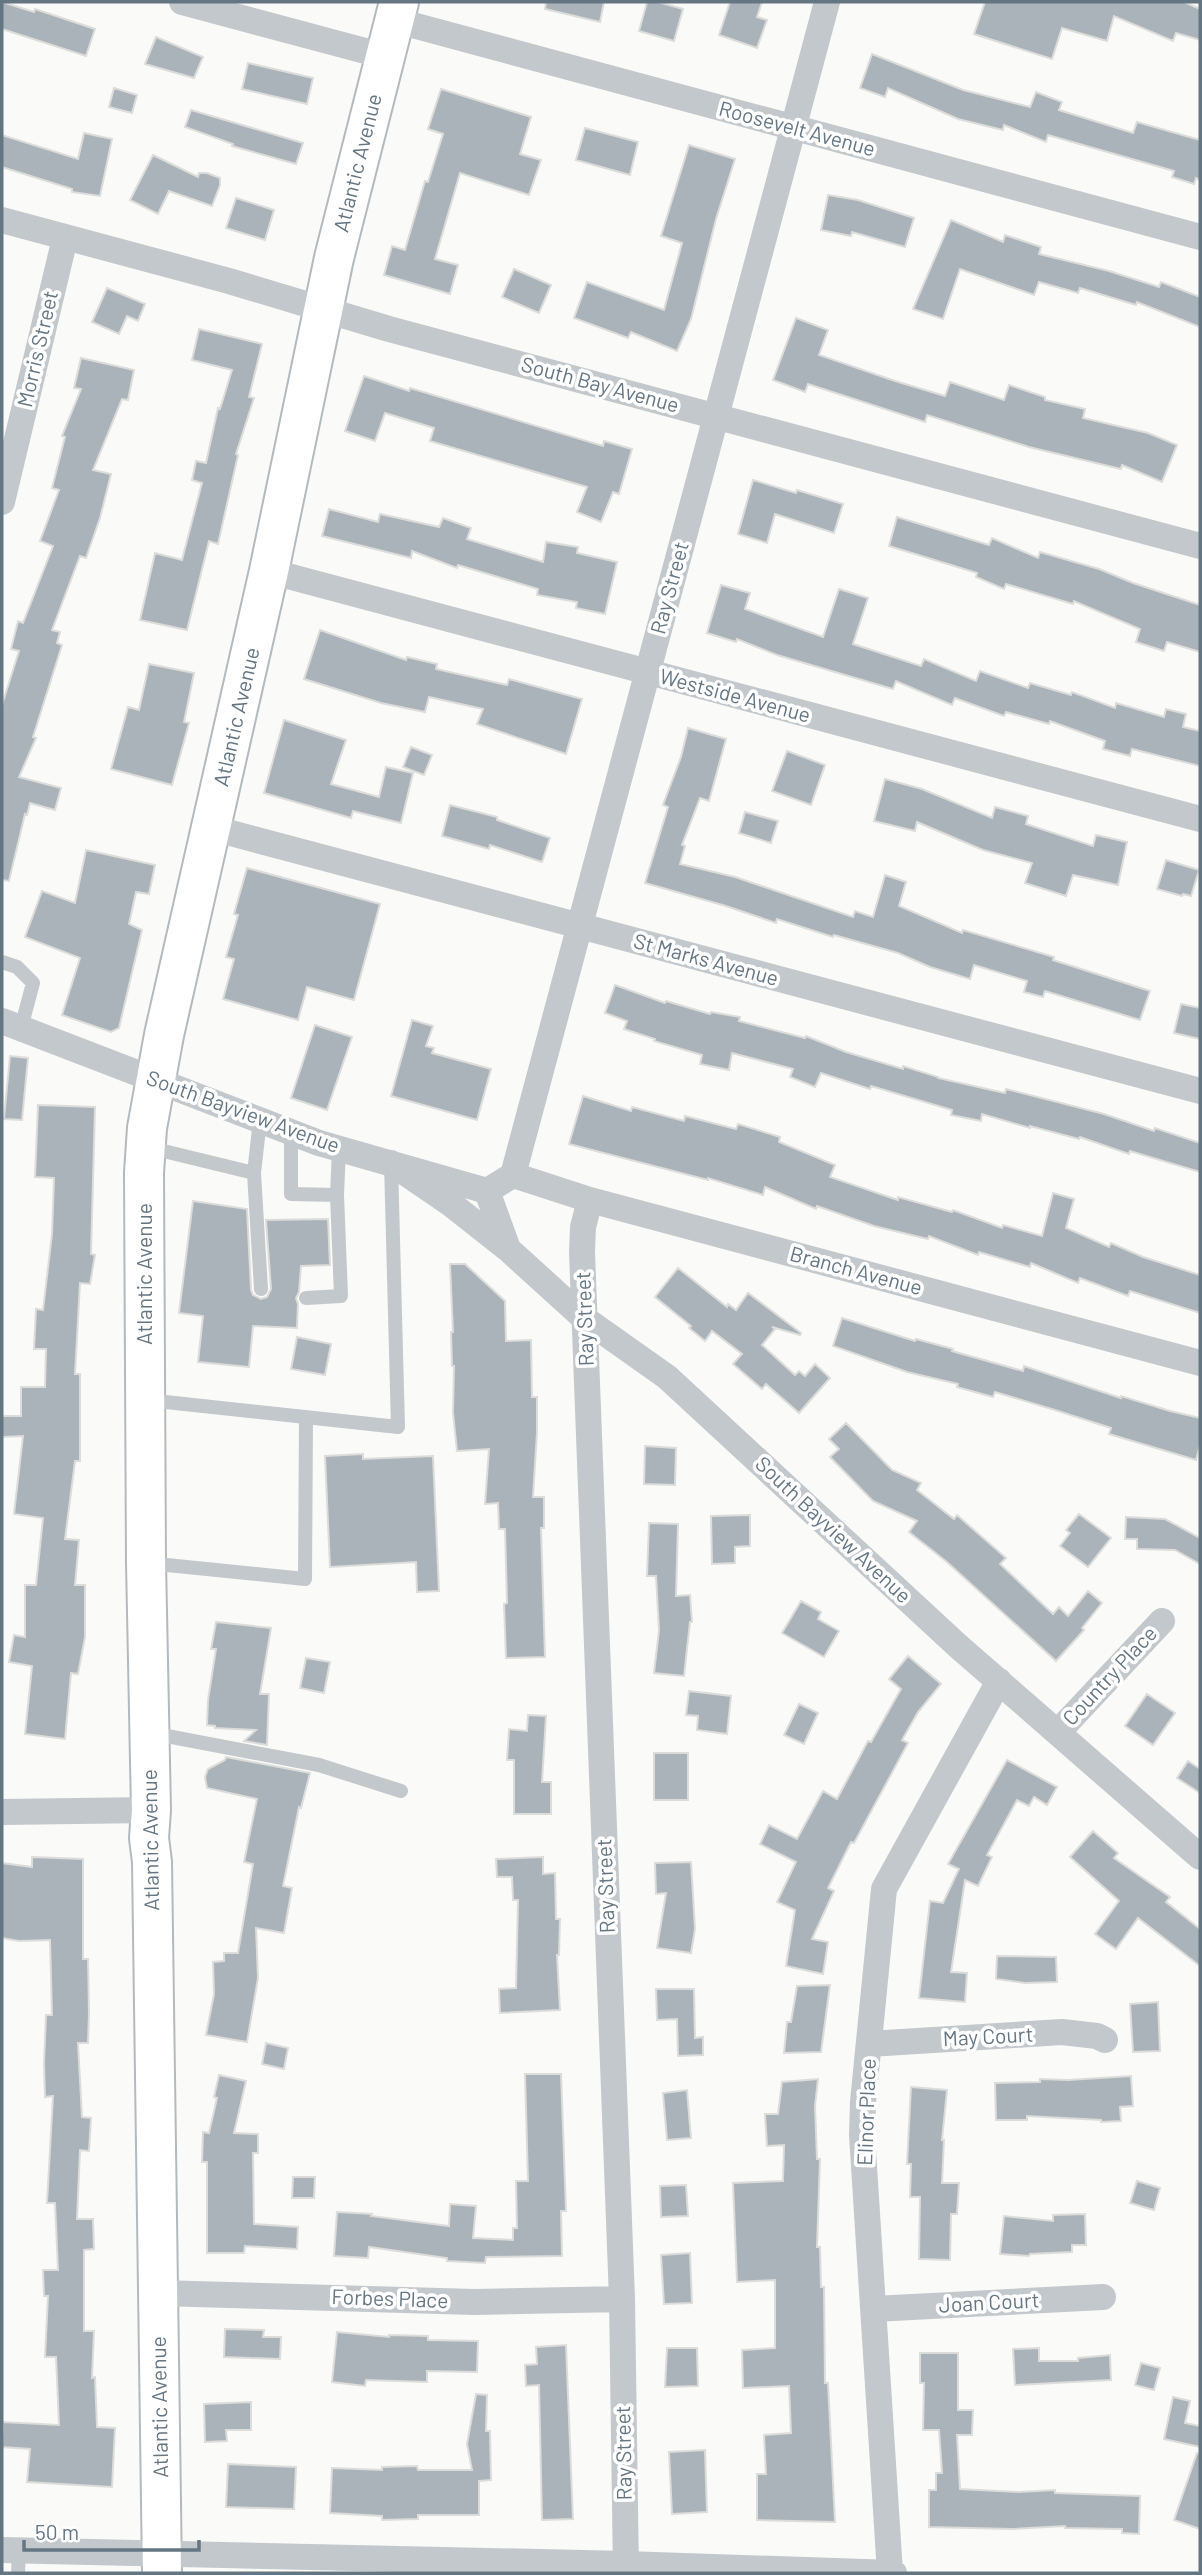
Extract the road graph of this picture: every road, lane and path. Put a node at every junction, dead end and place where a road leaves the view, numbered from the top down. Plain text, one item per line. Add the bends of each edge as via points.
1 (182, 2) edge
2 (827, 2) edge
3 (392, 26) edge
4 (793, 128) junction
5 (2, 220) edge
6 (1200, 237) edge
7 (65, 238) junction
8 (324, 309) junction
9 (716, 416) junction
10 (2, 502) edge
11 (1200, 546) edge
12 (270, 571) junction
13 (647, 672) junction
14 (1200, 819) edge
15 (212, 828) junction
16 (579, 926) junction
17 (2, 962) edge
18 (11, 1025) edge
19 (155, 1080) junction
20 (1200, 1091) edge
21 (260, 1120) junction
22 (291, 1132) junction
23 (146, 1147) junction
24 (339, 1149) junction
25 (391, 1163) junction
26 (254, 1173) junction
27 (513, 1175) junction
28 (487, 1191) junction
29 (337, 1195) junction
30 (590, 1200) junction
31 (508, 1249) junction
32 (261, 1289) dead end
33 (306, 1298) dead end
34 (585, 1319) junction
35 (1200, 1363) edge
36 (145, 1400) junction
37 (306, 1417) junction
38 (146, 1562) junction
39 (1162, 1621) dead end
40 (999, 1681) junction
41 (149, 1732) junction
42 (1058, 1732) junction
43 (401, 1791) dead end
44 (151, 1810) junction
45 (2, 1812) edge
46 (1200, 1857) edge
47 (1105, 2040) dead end
48 (869, 2044) junction
49 (158, 2293) junction
50 (1103, 2297) dead end
51 (622, 2299) junction
52 (874, 2309) junction
53 (13, 2558) edge
54 (162, 2564) edge
55 (274, 2565) edge
56 (626, 2569) edge
57 (776, 2571) edge
58 (892, 2573) edge

1 - 3 street, Roosevelt Avenue
2 - 4 street, Ray Street
3 - 4 street, Roosevelt Avenue
3 - 8 main road, Atlantic Avenue
4 - 6 street, Roosevelt Avenue
4 - 9 street, Ray Street
5 - 7 street, South Bay Avenue
7 - 8 street, South Bay Avenue
7 - 10 street, Morris Street
8 - 9 street, South Bay Avenue
8 - 12 main road, Atlantic Avenue
9 - 11 street, South Bay Avenue
9 - 13 street, Ray Street
12 - 13 street, Westside Avenue
12 - 15 main road, Atlantic Avenue
13 - 14 street, Westside Avenue
13 - 16 street, Ray Street
15 - 16 street, St Marks Avenue
15 - 19 main road, Atlantic Avenue
16 - 20 street, St Marks Avenue
16 - 27 street, Ray Street
17 - 18 lane via 17,967 33,983
18 - 19 street, South Bayview Avenue
19 - 21 street, South Bayview Avenue
19 - 23 main road, Atlantic Avenue
21 - 22 street, South Bayview Avenue
21 - 26 lane
22 - 24 street, South Bayview Avenue
22 - 29 lane via 291,1194
23 - 26 lane
23 - 36 main road, Atlantic Avenue
24 - 25 street, South Bayview Avenue
24 - 29 lane
25 - 28 street, South Bayview Avenue
25 - 31 street
25 - 37 lane via 398,1427
26 - 32 lane
27 - 28 street
27 - 30 street, Branch Avenue
28 - 31 street, South Bayview Avenue
29 - 33 lane via 341,1296
30 - 34 street, Ray Street via 583,1227
30 - 35 street, Branch Avenue
31 - 34 street, South Bayview Avenue
34 - 40 street, South Bayview Avenue via 667,1377
34 - 51 street, Ray Street
36 - 37 lane
36 - 38 main road, Atlantic Avenue
37 - 38 lane via 305,1579
38 - 41 main road, Atlantic Avenue
39 - 42 street, Country Place
40 - 42 street, South Bayview Avenue
40 - 48 street, Elinor Place via 884,1889
41 - 43 lane via 319,1765
41 - 44 main road, Atlantic Avenue
42 - 46 street, South Bayview Avenue
44 - 45 street
44 - 49 main road, Atlantic Avenue
47 - 48 street, May Court via 1062,2032
48 - 52 street, Elinor Place via 862,2134
49 - 51 street, Forbes Place via 475,2302
49 - 54 main road, Atlantic Avenue
50 - 52 street, Joan Court
51 - 56 street, Ray Street
52 - 58 street, Elinor Place
53 - 54 street
54 - 55 street
55 - 56 street
56 - 57 street
57 - 58 street

